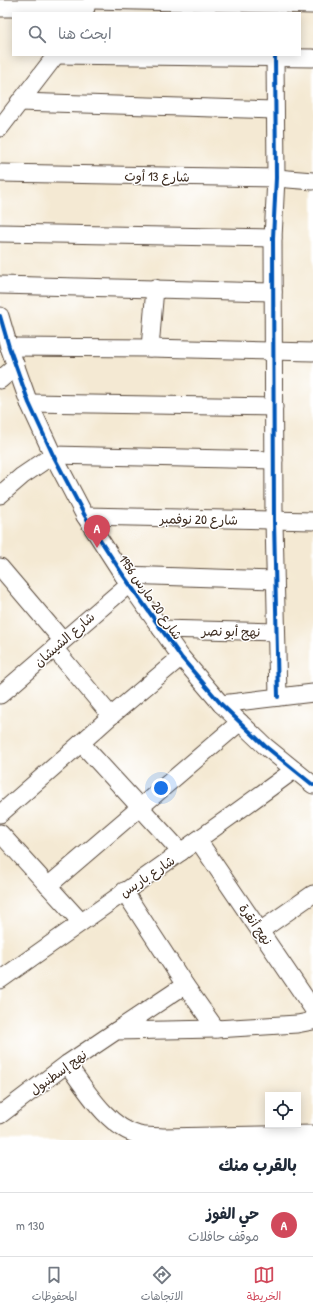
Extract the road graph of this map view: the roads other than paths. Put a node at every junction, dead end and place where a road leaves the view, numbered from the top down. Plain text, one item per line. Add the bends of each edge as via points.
1 (88, 5) edge
2 (313, 5) edge
3 (274, 6) edge
4 (0, 8) edge
5 (55, 56) edge
6 (275, 56) edge
7 (313, 58) edge
8 (19, 102) junction
9 (275, 110) junction
10 (0, 128) edge
11 (0, 173) edge
12 (276, 178) junction
13 (313, 181) edge
14 (0, 233) edge
15 (273, 238) junction
16 (0, 285) edge
17 (154, 288) junction
18 (273, 292) junction
19 (0, 316) edge
20 (9, 348) junction
21 (150, 348) junction
22 (274, 350) junction
23 (313, 352) edge
24 (16, 366) junction
25 (0, 380) edge
26 (29, 403) junction
27 (274, 407) junction
28 (53, 455) junction
29 (274, 460) junction
30 (0, 495) edge
31 (85, 516) junction
32 (313, 520) edge
33 (274, 521) junction
34 (0, 567) edge
35 (126, 579) junction
36 (275, 580) junction
37 (161, 629) junction
38 (276, 632) junction
39 (58, 644) junction
40 (181, 657) junction
41 (313, 693) edge
42 (0, 695) edge
43 (278, 697) junction
44 (221, 704) junction
45 (110, 716) junction
46 (240, 722) junction
47 (81, 743) junction
48 (294, 770) junction
49 (313, 785) edge
50 (139, 807) junction
51 (1, 810) edge
52 (0, 833) edge
53 (198, 840) junction
54 (181, 852) junction
55 (48, 886) junction
56 (124, 891) junction
57 (313, 894) edge
58 (81, 922) junction
59 (260, 931) junction
60 (0, 979) edge
61 (185, 985) junction
62 (313, 1009) edge
63 (313, 1021) edge
64 (216, 1029) junction
65 (116, 1031) junction
66 (67, 1064) junction
67 (0, 1115) edge
68 (313, 1134) edge
69 (275, 1137) edge

1 - 3 street
1 - 4 street
2 - 3 street
5 - 8 street
6 - 7 street
6 - 9 street
8 - 9 street
8 - 10 street
9 - 12 street
11 - 12 street, شارع 13 أوت
12 - 13 street, شارع 13 أوت
12 - 15 street
14 - 15 street
15 - 18 street
16 - 17 street
17 - 18 street
17 - 21 street
18 - 22 street
19 - 20 street, شارع 20 مارس 1956
20 - 21 street
20 - 24 street, شارع 20 مارس 1956
21 - 22 street
22 - 23 street
22 - 27 street
24 - 25 street
24 - 26 street, شارع 20 مارس 1956
26 - 27 street
26 - 28 street, شارع 20 مارس 1956
27 - 29 street
28 - 29 street
28 - 30 street
28 - 31 street, شارع 20 مارس 1956
29 - 33 street
31 - 33 street, شارع 20 نوفمبر
31 - 35 street, شارع 20 مارس 1956
32 - 33 street, شارع 20 نوفمبر
33 - 36 street
34 - 39 street
35 - 36 street
35 - 37 street, شارع 20 مارس 1956
35 - 39 street, شارع الشيشان
36 - 38 street
37 - 38 street, نهج أبو نصر
37 - 40 street, شارع 20 مارس 1956
38 - 43 street
39 - 42 street, شارع الشيشان
39 - 45 street
40 - 44 street, شارع 20 مارس 1956
40 - 45 street
41 - 43 street
43 - 44 street
44 - 46 street, شارع 20 مارس 1956
45 - 47 street
46 - 48 street, شارع 20 مارس 1956
46 - 50 street
47 - 50 street
47 - 51 street
48 - 49 street, شارع 20 مارس 1956
48 - 53 street, شارع باريس
50 - 54 street
50 - 55 street
52 - 55 street
53 - 54 street, شارع باريس
53 - 59 street, نهج أنقرة
54 - 56 street, شارع باريس
55 - 58 street
56 - 58 street, شارع باريس
56 - 61 street
57 - 59 street
58 - 60 street, شارع باريس
59 - 62 street, نهج أنقرة
61 - 64 street
61 - 65 street, نهج إسطنبول
63 - 64 street
64 - 65 street
65 - 66 street, نهج إسطنبول
66 - 67 street, نهج إسطنبول
66 - 69 street via 110,1118 125,1130 139,1136
68 - 69 street

